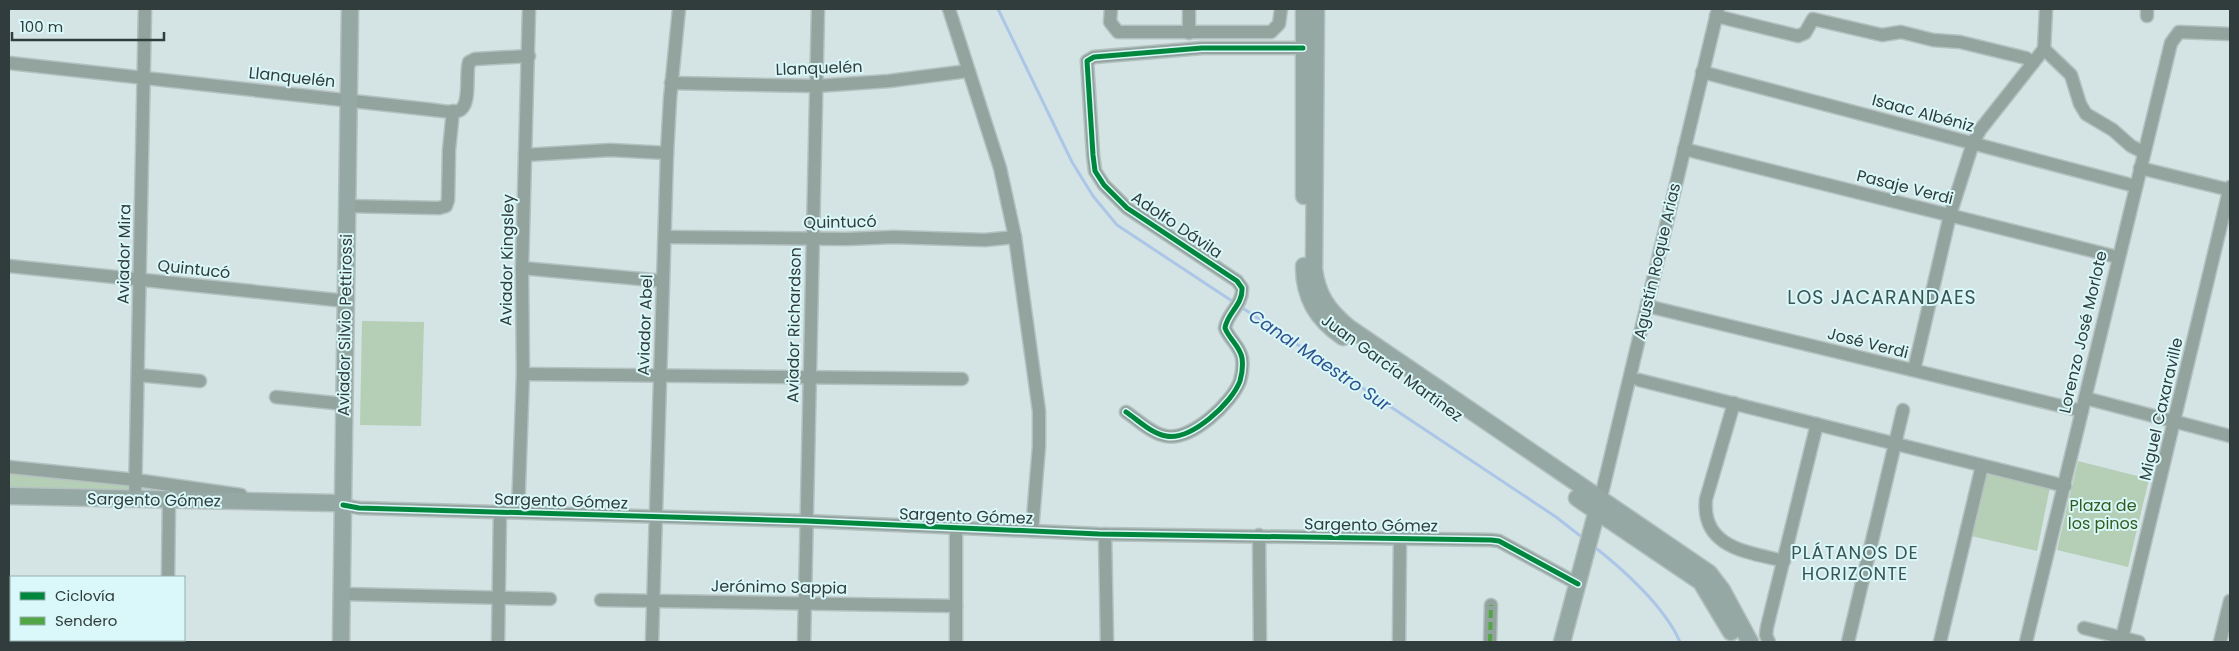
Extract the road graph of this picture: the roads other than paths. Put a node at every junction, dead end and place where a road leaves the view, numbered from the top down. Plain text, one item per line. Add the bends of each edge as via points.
1 (145, 9) edge
2 (350, 9) edge
3 (529, 9) edge
4 (678, 9) edge
5 (818, 9) edge
6 (949, 9) edge
7 (1111, 9) edge
8 (1189, 9) edge
9 (1281, 9) edge
10 (1304, 9) edge
11 (1316, 9) edge
12 (2046, 9) edge
13 (1717, 12) edge
14 (1814, 14) edge
15 (1189, 33) junction
16 (2230, 34) edge
17 (1303, 48) junction
18 (2044, 49) junction
19 (529, 56) junction
20 (2033, 63) junction
21 (9, 64) edge
22 (968, 70) junction
23 (1702, 72) junction
24 (144, 77) junction
25 (671, 83) junction
26 (816, 86) junction
27 (348, 100) junction
28 (453, 111) junction
29 (1973, 143) junction
30 (1684, 149) junction
31 (667, 152) junction
32 (2144, 152) junction
33 (525, 155) junction
34 (2140, 168) junction
35 (2135, 186) junction
36 (2230, 189) edge
37 (347, 206) junction
38 (1950, 215) junction
39 (665, 237) junction
40 (1014, 237) junction
41 (812, 239) junction
42 (2118, 257) junction
43 (9, 266) edge
44 (522, 268) junction
45 (140, 280) junction
46 (663, 281) junction
47 (346, 301) junction
48 (1646, 306) junction
49 (1914, 370) junction
50 (523, 374) junction
51 (138, 375) junction
52 (659, 376) junction
53 (808, 377) junction
54 (962, 379) dead end
55 (1639, 380) dead end
56 (200, 381) dead end
57 (276, 397) dead end
58 (2086, 398) junction
59 (1734, 403) junction
60 (344, 404) junction
61 (1903, 410) dead end
62 (2082, 411) junction
63 (1126, 412) dead end
64 (2174, 422) junction
65 (1817, 424) junction
66 (2230, 436) edge
67 (1895, 444) junction
68 (1982, 466) junction
69 (9, 467) edge
70 (136, 480) junction
71 (2065, 486) junction
72 (9, 496) edge
73 (135, 499) junction
74 (170, 500) junction
75 (283, 502) junction
76 (344, 505) junction
77 (1598, 507) junction
78 (500, 512) junction
79 (518, 512) junction
80 (654, 517) junction
81 (806, 521) junction
82 (956, 528) junction
83 (1032, 531) junction
84 (1105, 534) junction
85 (1259, 535) junction
86 (1400, 537) junction
87 (1784, 561) junction
88 (168, 576) edge
89 (1578, 584) junction
90 (342, 594) junction
91 (499, 599) junction
92 (550, 599) dead end
93 (601, 600) dead end
94 (2230, 600) edge
95 (652, 601) junction
96 (804, 603) junction
97 (1491, 605) dead end
98 (956, 606) junction
99 (2084, 628) dead end
100 (2122, 638) junction
101 (341, 642) edge
102 (498, 642) edge
103 (652, 642) edge
104 (804, 642) edge
105 (956, 642) edge
106 (1108, 642) edge
107 (1260, 642) edge
108 (1399, 642) edge
109 (1490, 642) edge
110 (1562, 642) edge
111 (1737, 642) edge
112 (1750, 642) edge
113 (1769, 642) edge
114 (1848, 642) edge
115 (1940, 642) edge
116 (2026, 642) edge
117 (2139, 642) edge
118 (2220, 642) edge

1 - 24 street, Aviador Mira
2 - 27 main road, Aviador Silvio Pettirossi
3 - 19 street, Aviador Kingsley
4 - 25 street, Aviador Abel
5 - 26 street, Aviador Richardson
6 - 22 street
7 - 15 street via 1110,22 1121,33
8 - 15 street
9 - 15 street via 1278,27 1267,32
10 - 17 main road, Juan García Martínez
11 - 77 main road, Juan García Martínez via 1314,270 1322,299 1348,327
12 - 18 street
13 - 14 street via 1798,36 1805,33
13 - 23 street, Agustín Roque Arias
14 - 20 street via 1882,34 1901,32 1933,40 1960,42 2026,58
16 - 32 street, Lorenzo José Morlote via 2179,32 2171,43
17 - 63 street, Adolfo Dávila via 1202,48 1094,57 1087,61 1092,155 1095,171 1104,185 1127,208 1237,281 1242,288 1225,328 1240,350 1242,371 1233,392 1214,414 1192,431 1167,437
17 - 77 main road, Juan García Martínez via 1304,272 1311,306 1339,334
18 - 20 street
18 - 32 street via 2071,75 2086,114 2113,130 2130,146
19 - 28 street via 469,62 467,101 464,108
19 - 33 street, Aviador Kingsley
20 - 29 street
21 - 24 street, Llanquelén
22 - 26 street, Llanquelén via 889,81
22 - 40 street via 1000,168
23 - 29 street, Isaac Albéniz
23 - 30 street, Agustín Roque Arias
24 - 27 street, Llanquelén
24 - 45 street, Aviador Mira
25 - 26 street, Llanquelén
25 - 31 street, Aviador Abel
26 - 41 street, Aviador Richardson
27 - 28 street, Llanquelén
27 - 37 main road, Aviador Silvio Pettirossi
28 - 37 street via 446,206
29 - 35 street, Isaac Albéniz
29 - 38 street
30 - 38 street, Pasaje Verdi
30 - 48 street, Agustín Roque Arias
31 - 33 street via 602,150
31 - 39 street, Aviador Abel
32 - 34 street, Lorenzo José Morlote
33 - 44 street, Aviador Kingsley
34 - 35 street, Lorenzo José Morlote
34 - 36 street
35 - 42 street, Lorenzo José Morlote
36 - 64 street, Miguel Caxaraville
37 - 47 main road, Aviador Silvio Pettirossi
38 - 42 street, Pasaje Verdi
38 - 49 street
39 - 41 street, Quintucó
39 - 46 street, Aviador Abel
40 - 41 street, Quintucó via 985,240
40 - 83 street via 1039,410
41 - 53 street, Aviador Richardson
42 - 58 street, Lorenzo José Morlote
43 - 45 street, Quintucó
44 - 46 street
44 - 50 street, Aviador Kingsley
45 - 47 street, Quintucó
45 - 51 street, Aviador Mira
46 - 52 street, Aviador Abel
47 - 60 main road, Aviador Silvio Pettirossi
48 - 49 street, José Verdi
48 - 77 street, Agustín Roque Arias
49 - 62 street, José Verdi
50 - 52 street
50 - 79 street, Aviador Kingsley
51 - 56 street
51 - 70 street, Aviador Mira
52 - 53 street
52 - 80 street, Aviador Abel
53 - 54 street
53 - 81 street, Aviador Richardson
55 - 59 street
57 - 60 street
58 - 62 street, Lorenzo José Morlote
58 - 64 street
59 - 65 street
59 - 87 street via 1706,499 1710,524 1718,539 1730,547
60 - 76 main road, Aviador Silvio Pettirossi
61 - 67 street
62 - 71 street, Lorenzo José Morlote
64 - 66 street
64 - 100 street, Miguel Caxaraville
65 - 67 street
65 - 87 street
67 - 68 street
67 - 114 street
68 - 71 street
68 - 115 street
69 - 70 street
70 - 73 street, Aviador Mira
70 - 75 street
71 - 116 street, Lorenzo José Morlote
72 - 73 main road, Sargento Gómez
73 - 74 main road, Sargento Gómez
74 - 75 main road, Sargento Gómez
74 - 88 street
75 - 76 main road, Sargento Gómez
76 - 78 street, Sargento Gómez
76 - 90 main road, Aviador Silvio Pettirossi
77 - 89 main road
77 - 111 main road via 1701,582
77 - 112 main road via 1709,573
78 - 79 street, Sargento Gómez
78 - 91 street
79 - 80 street, Sargento Gómez
80 - 81 street, Sargento Gómez
80 - 95 street, Aviador Abel
81 - 82 street, Sargento Gómez
81 - 96 street, Aviador Richardson
82 - 83 street, Sargento Gómez
82 - 98 street
83 - 84 street, Sargento Gómez
84 - 85 street, Sargento Gómez
84 - 106 street
85 - 86 street, Sargento Gómez
85 - 107 street
86 - 89 street, Sargento Gómez via 1499,541
86 - 108 street
87 - 113 street via 1767,627
89 - 110 main road
90 - 91 street
90 - 101 main road, Aviador Silvio Pettirossi
91 - 92 street
91 - 102 street
93 - 95 street, Jerónimo Sappia
94 - 118 street
95 - 96 street, Jerónimo Sappia
95 - 103 street, Aviador Abel
96 - 98 street, Jerónimo Sappia
96 - 104 street, Aviador Richardson
97 - 109 street
98 - 105 street
99 - 100 street
100 - 117 street

